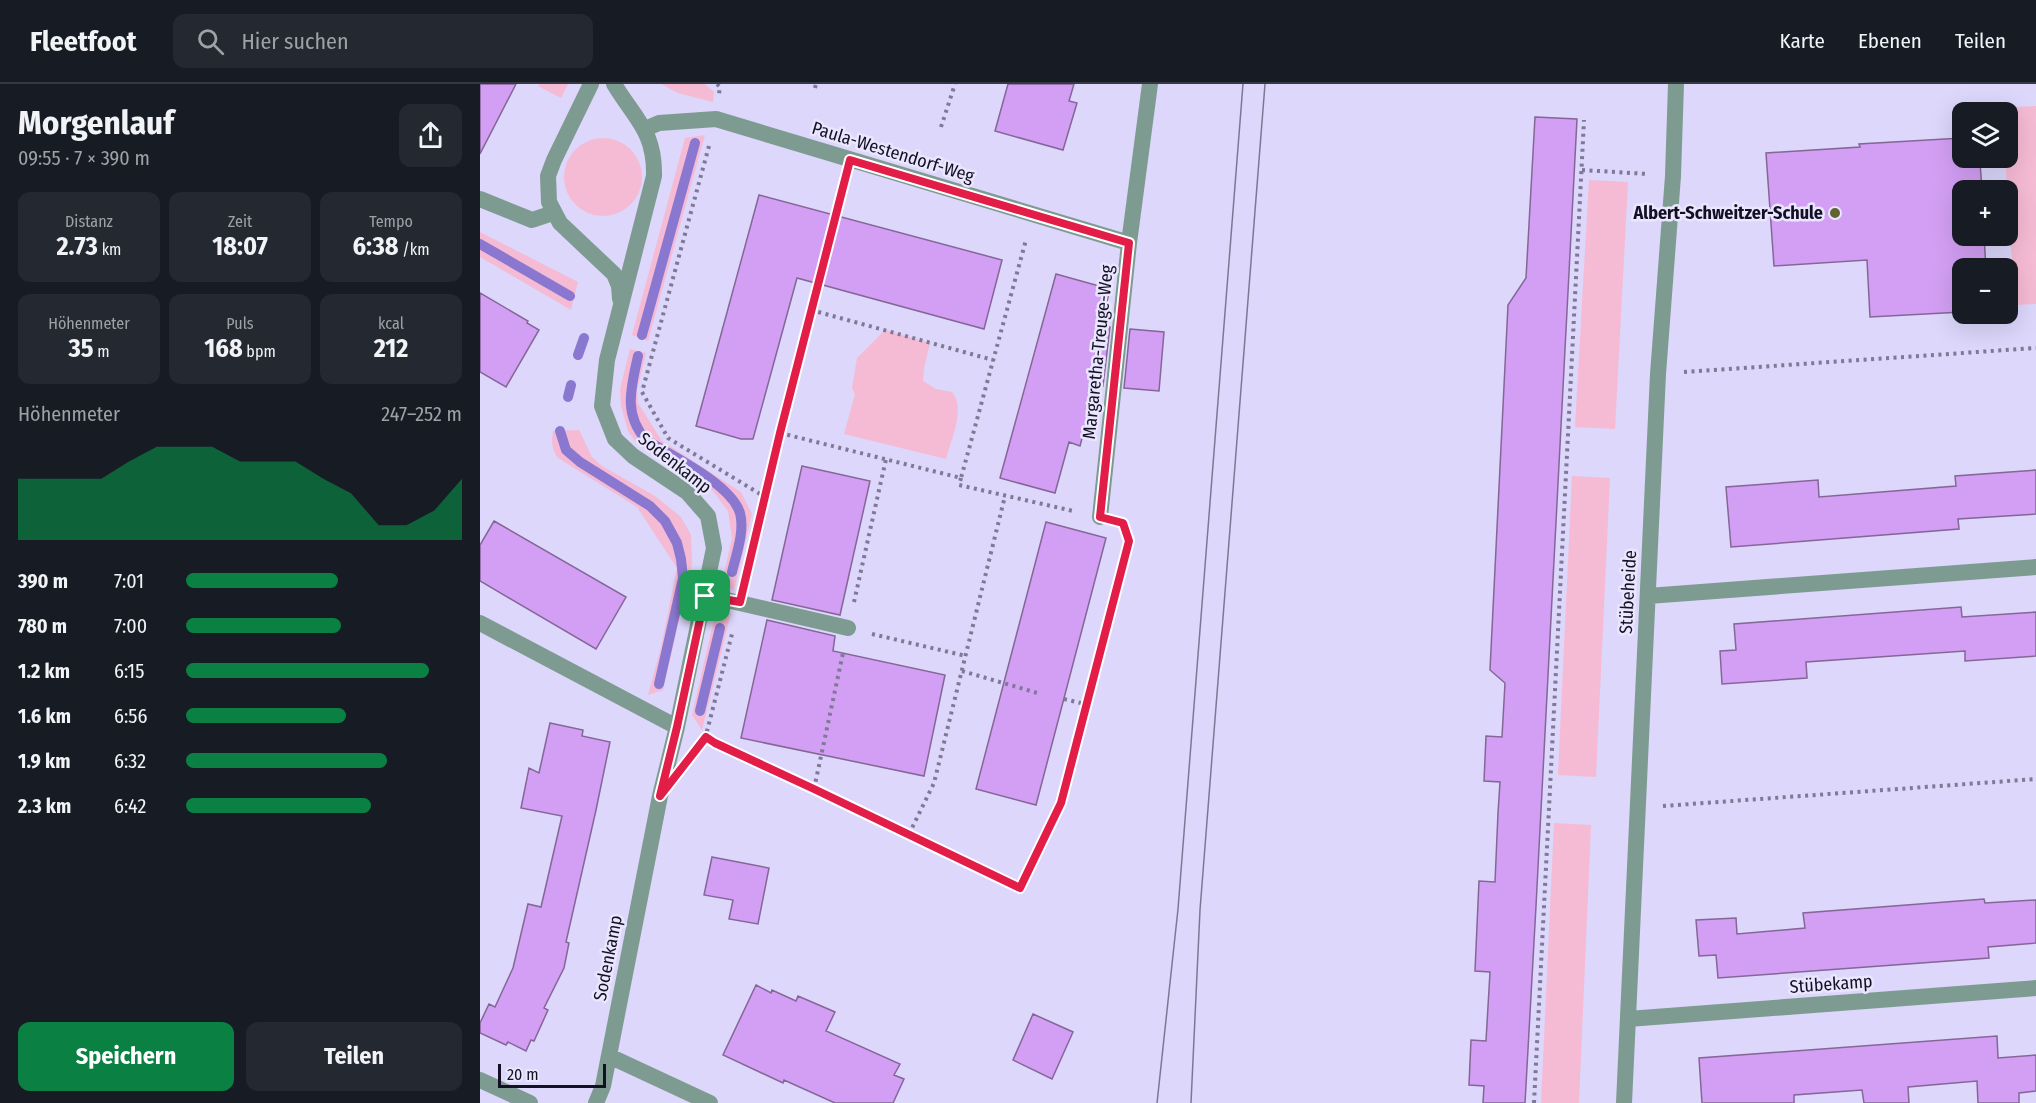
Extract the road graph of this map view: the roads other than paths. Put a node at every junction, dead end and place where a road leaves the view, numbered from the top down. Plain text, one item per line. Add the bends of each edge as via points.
1 (591, 84) edge
2 (614, 84) edge
3 (1150, 84) edge
4 (1676, 84) edge
5 (645, 129) junction
6 (480, 199) edge
7 (553, 213) junction
8 (1129, 243) junction
9 (621, 303) junction
10 (1100, 517) road end
11 (2036, 567) edge
12 (705, 596) junction
13 (1648, 596) junction
14 (480, 623) edge
15 (848, 628) road end
16 (677, 727) junction
17 (2036, 988) edge
18 (1628, 1019) junction
19 (609, 1056) junction
20 (480, 1080) edge
21 (530, 1103) edge
22 (596, 1103) edge
23 (710, 1103) edge
24 (1624, 1103) edge

1 - 7 street via 548,176
2 - 5 street, Sodenkamp
3 - 8 street, Margaretha-Treuge-Weg
4 - 13 street, Stübeheide
5 - 8 street, Paula-Westendorf-Weg via 659,123 716,119
5 - 9 street, Sodenkamp via 654,157 654,176
6 - 7 street via 532,220
7 - 9 street, Sodenkamp via 614,274
8 - 10 street, Margaretha-Treuge-Weg
9 - 12 street, Sodenkamp via 607,360 602,406 615,439 633,456 687,492 708,516 714,548
11 - 13 street
12 - 15 street
12 - 16 street, Sodenkamp
13 - 18 street, Stübeheide
14 - 16 street
16 - 19 street, Sodenkamp
17 - 18 street, Stübekamp
18 - 24 street, Stübeheide
19 - 22 street, Sodenkamp
19 - 23 street
20 - 21 street

